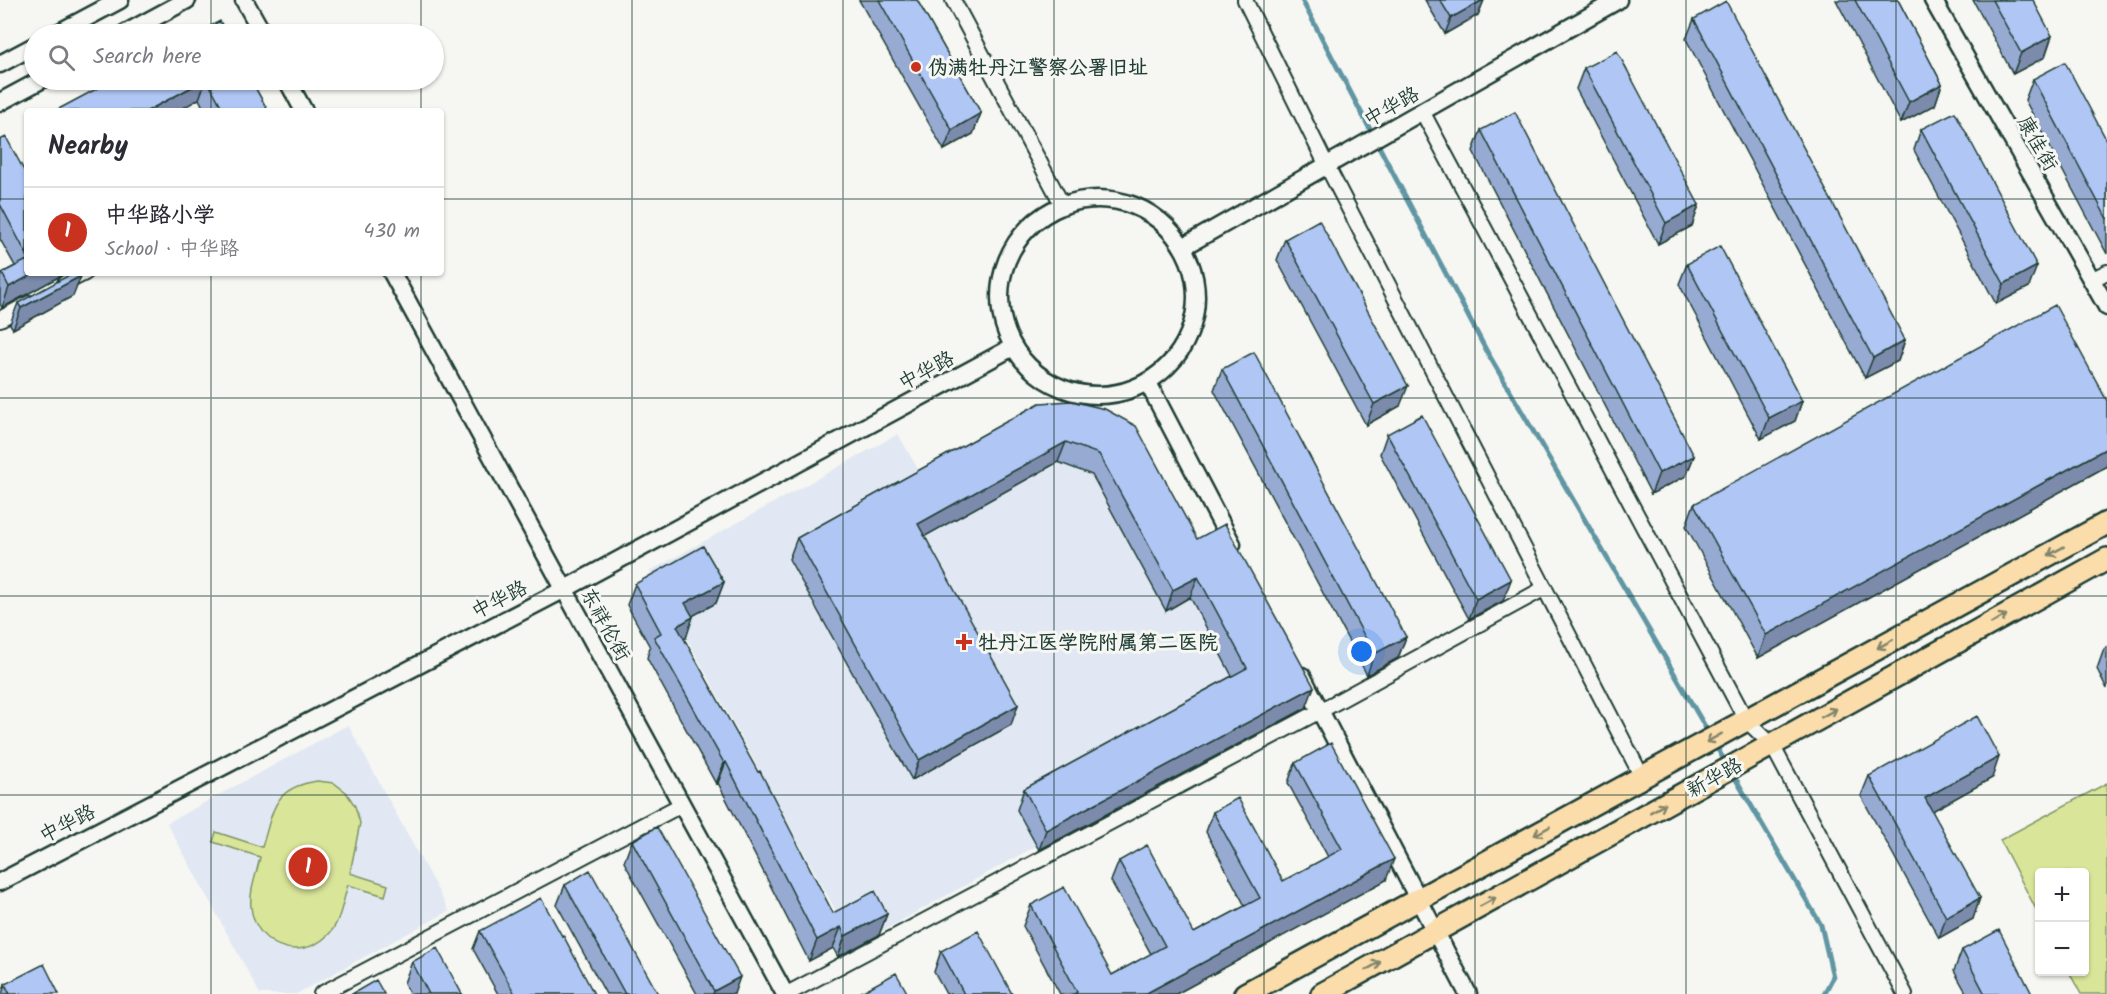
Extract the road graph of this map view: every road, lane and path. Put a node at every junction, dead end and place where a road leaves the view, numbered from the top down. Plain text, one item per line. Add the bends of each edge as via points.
1 (120, 0) edge
2 (187, 0) edge
3 (244, 0) edge
4 (953, 0) edge
5 (1245, 0) edge
6 (1618, 0) edge
7 (1933, 0) edge
8 (75, 24) edge
9 (143, 24) edge
10 (257, 24) edge
11 (24, 51) edge
12 (0, 64) edge
13 (24, 89) edge
14 (292, 90) edge
15 (0, 102) edge
16 (302, 108) edge
17 (1422, 112) junction
18 (1327, 166) junction
19 (1063, 206) junction
20 (1183, 248) junction
21 (2107, 272) edge
22 (79, 276) edge
23 (394, 276) edge
24 (2091, 280) junction
25 (56, 288) edge
26 (38, 298) edge
27 (2107, 307) edge
28 (0, 319) edge
29 (1013, 347) junction
30 (1148, 383) junction
31 (2107, 523) edge
32 (2107, 559) edge
33 (1242, 563) edge
34 (1545, 588) junction
35 (563, 590) junction
36 (1292, 658) edge
37 (1320, 711) junction
38 (1746, 720) junction
39 (1772, 745) junction
40 (1642, 777) junction
41 (681, 805) junction
42 (0, 882) edge
43 (1418, 900) junction
44 (1436, 930) junction
45 (321, 994) edge
46 (786, 994) edge
47 (1245, 994) edge
48 (1322, 994) edge
49 (1468, 994) edge
50 (1905, 994) edge

1 - 8 street
2 - 9 street
3 - 10 street
4 - 19 street
5 - 18 street
6 - 17 street, 中华路
7 - 24 street, 康佳街
11 - 12 street
13 - 15 street
14 - 16 street
17 - 18 street, 中华路
17 - 38 street
18 - 20 street, 中华路
18 - 34 street
19 - 20 street via 1085,199 1114,200 1142,208 1165,225
19 - 29 street via 1028,227 1009,254 1000,284 1001,317
20 - 30 street via 1195,276 1194,317 1188,337 1172,363
21 - 24 street
22 - 25 street
23 - 35 street, 东祥伦街
24 - 27 street, 康佳街
26 - 28 street
29 - 30 street via 1032,371 1068,391 1088,396 1119,394
29 - 35 street, 中华路
30 - 33 street
31 -> 38 main road
39 -> 32 main road, 新华路
34 - 37 street
34 - 40 street
35 - 41 street, 东祥伦街
35 - 42 street, 中华路
36 - 37 street
37 - 43 street
37 - 46 street
38 - 39 street
38 -> 40 main road
44 -> 39 main road, 新华路
39 - 50 street
40 -> 43 main road
41 - 45 street
41 - 46 street, 东祥伦街
43 - 44 street
43 - 47 main road
48 -> 44 main road, 新华路
44 - 49 street

